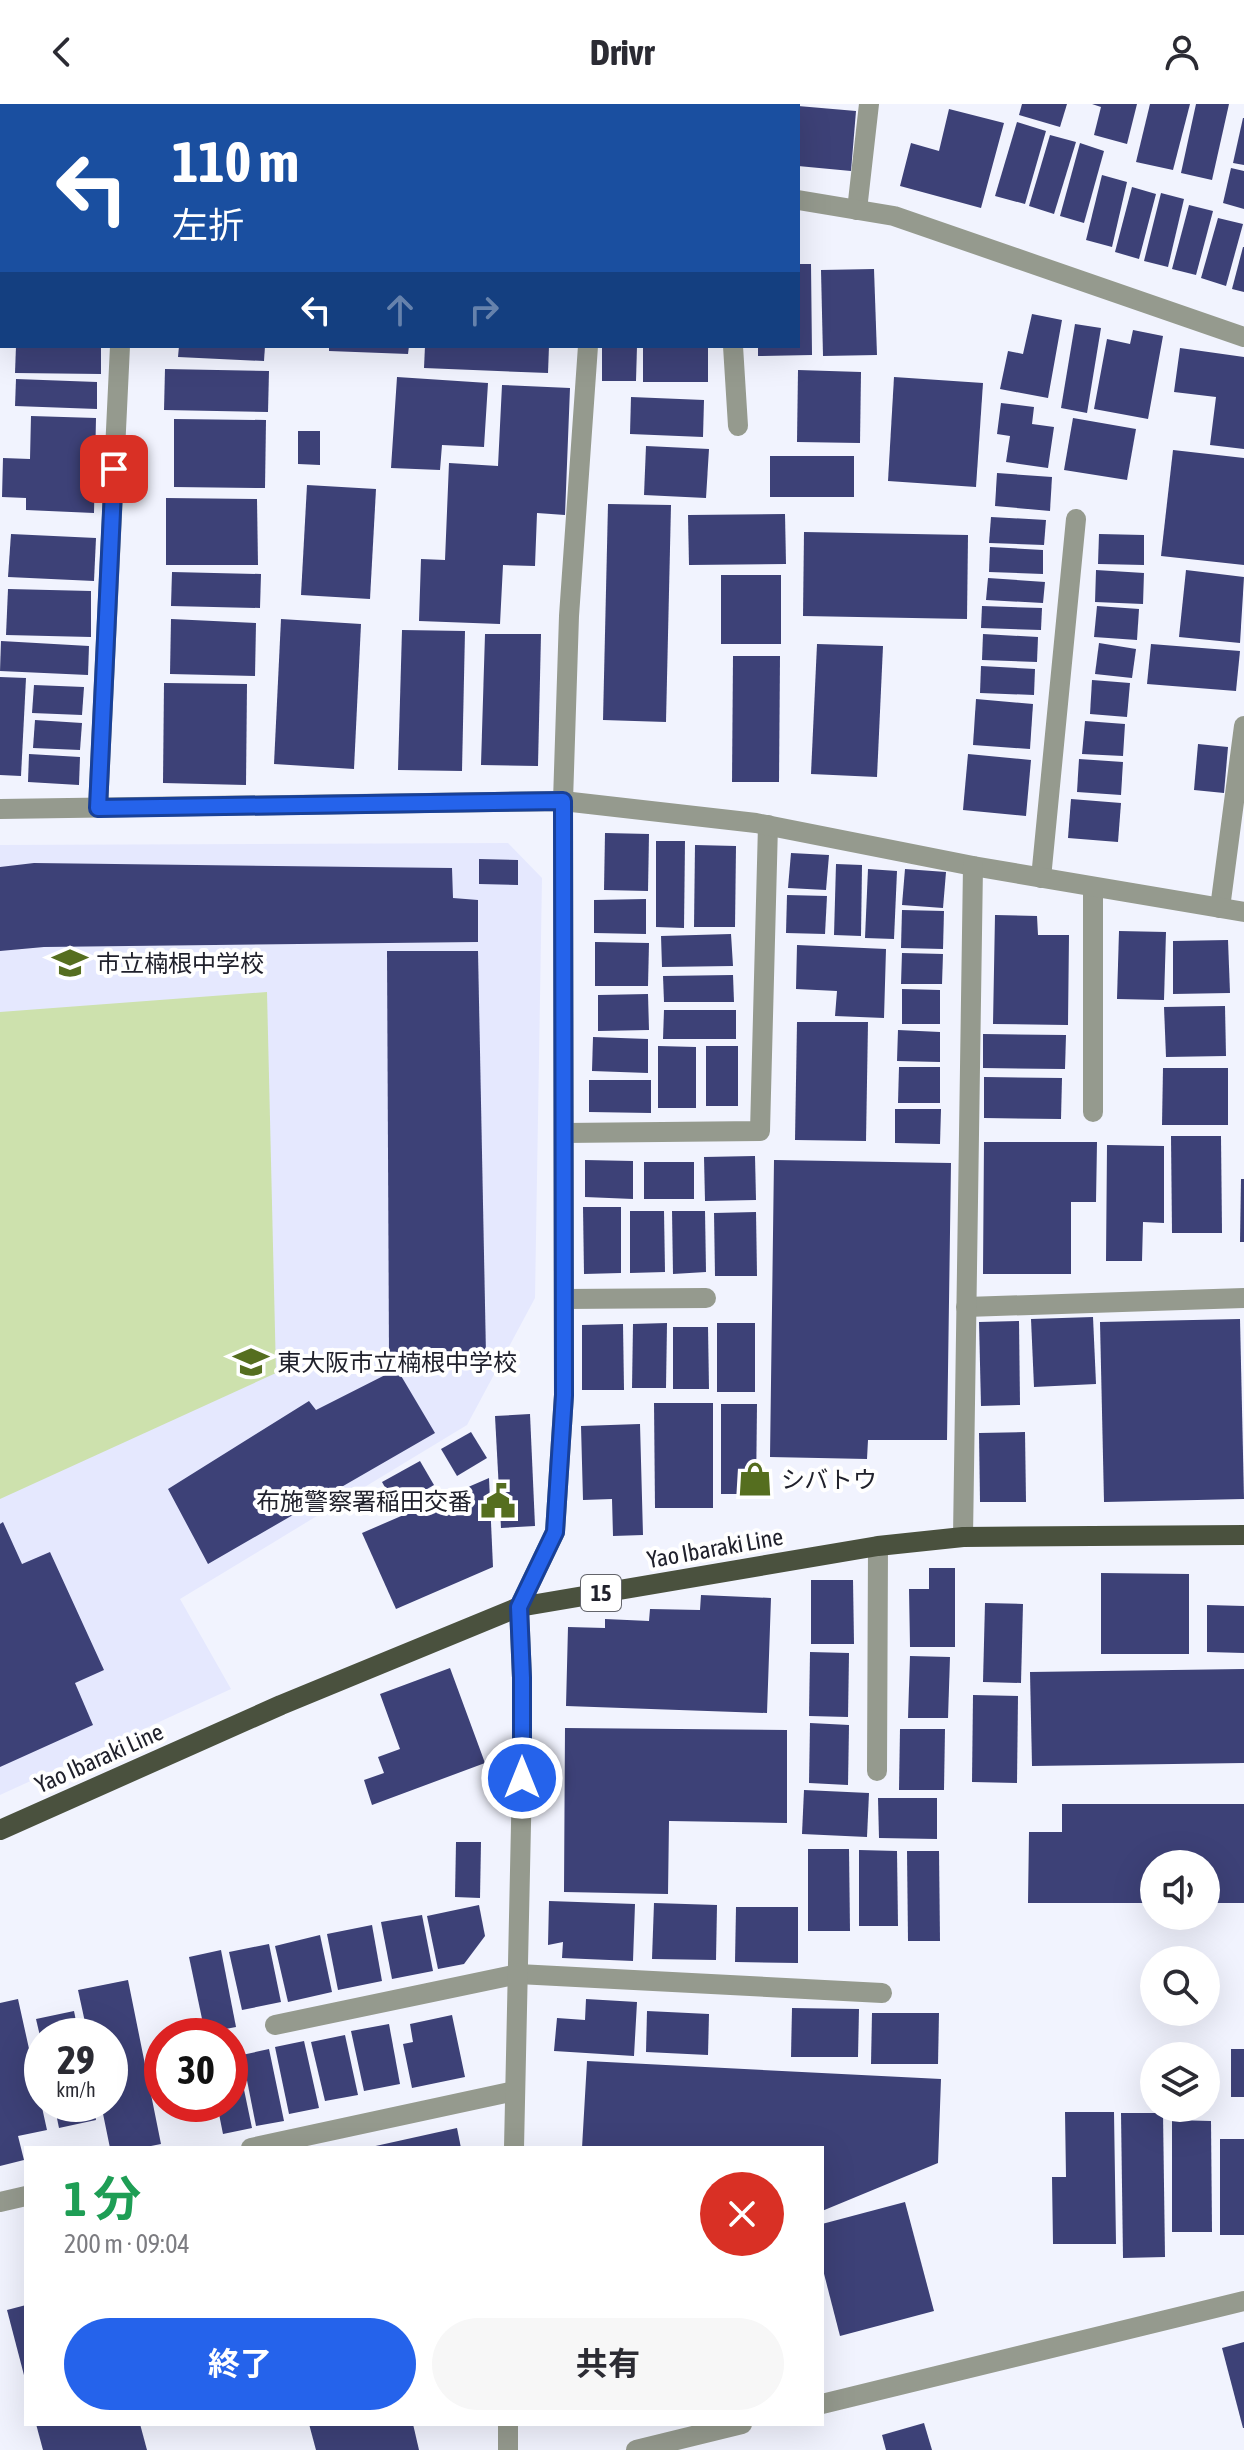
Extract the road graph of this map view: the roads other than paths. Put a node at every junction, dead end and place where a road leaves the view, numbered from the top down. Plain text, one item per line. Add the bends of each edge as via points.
1 (869, 104) edge
2 (800, 200) edge
3 (857, 210) junction
4 (1244, 337) edge
5 (120, 348) edge
6 (588, 348) edge
7 (733, 348) edge
8 (738, 426) dead end
9 (1076, 519) dead end
10 (1244, 726) edge
11 (563, 801) junction
12 (98, 808) junction
13 (0, 809) edge
14 (768, 825) junction
15 (973, 866) junction
16 (1041, 878) junction
17 (1093, 887) junction
18 (1220, 908) junction
19 (1244, 912) edge
20 (1093, 1112) dead end
21 (564, 1133) junction
22 (706, 1298) dead end
23 (1244, 1298) edge
24 (564, 1299) junction
25 (966, 1307) junction
26 (1244, 1535) edge
27 (963, 1537) junction
28 (878, 1546) junction
29 (519, 1607) junction
30 (877, 1771) dead end
31 (0, 1830) edge
32 (518, 1974) junction
33 (882, 1993) dead end
34 (275, 2025) dead end
35 (515, 2091) junction
36 (260, 2146) edge
37 (514, 2146) edge
38 (24, 2196) edge
39 (0, 2202) edge
40 (1244, 2301) edge
41 (824, 2404) edge
42 (508, 2426) edge
43 (734, 2426) edge
44 (508, 2450) edge
45 (636, 2450) edge

1 - 3 street
2 - 3 street
3 - 4 street via 894,216
5 - 12 street
6 - 11 street via 569,616
7 - 8 street
9 - 16 street
10 - 18 street
11 - 12 street
11 - 14 street
11 - 21 street
12 - 13 street
14 - 15 street
14 - 21 street via 760,1131
15 - 16 street
15 - 25 street
16 - 17 street
17 - 18 street
17 - 20 street
18 - 19 street
21 - 24 street
22 - 24 street
23 - 25 street
24 - 29 street via 555,1532
25 - 27 street
26 - 27 main road, Yao Ibaraki Line / 15
27 - 28 main road, Yao Ibaraki Line / 15
28 - 29 main road, Yao Ibaraki Line / 15
28 - 30 street
29 - 31 main road, Yao Ibaraki Line / 15
29 - 32 street
32 - 33 street
32 - 34 street
32 - 35 street
35 - 36 street
35 - 37 street
38 - 39 street
40 - 41 street
42 - 44 street
43 - 45 street

